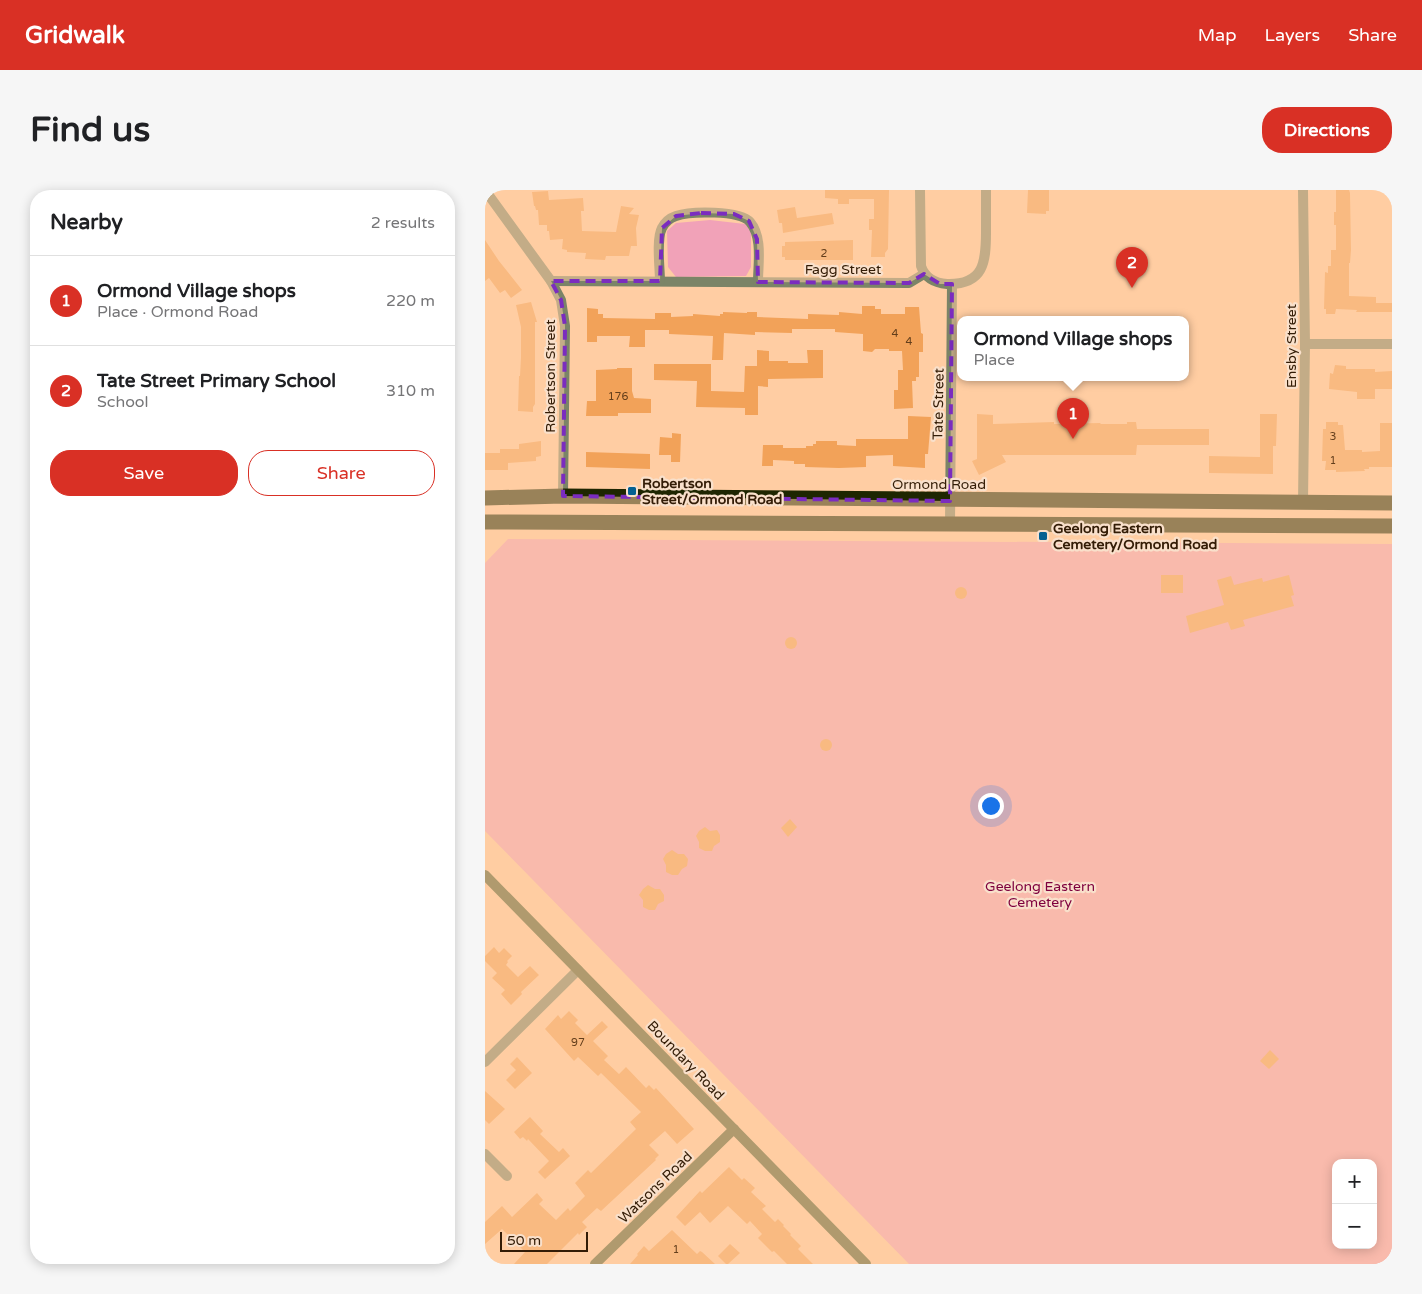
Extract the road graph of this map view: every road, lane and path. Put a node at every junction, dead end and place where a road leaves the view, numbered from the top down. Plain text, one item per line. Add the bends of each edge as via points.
1 (485, 190) edge
2 (920, 190) edge
3 (986, 190) edge
4 (1303, 190) edge
5 (924, 274) junction
6 (551, 281) junction
7 (660, 282) junction
8 (758, 282) junction
9 (952, 284) junction
10 (1305, 344) junction
11 (1392, 344) edge
12 (563, 496) junction
13 (485, 498) edge
14 (950, 501) junction
15 (1303, 502) junction
16 (1392, 503) edge
17 (485, 522) edge
18 (950, 524) junction
19 (1392, 526) edge
20 (485, 875) edge
21 (578, 970) junction
22 (485, 1062) edge
23 (734, 1129) junction
24 (485, 1154) edge
25 (507, 1176) dead end
26 (595, 1264) edge
27 (866, 1264) edge

1 - 6 street, Robertson Street
2 - 5 street via 921,266
3 - 9 street via 986,257 982,268 972,279
4 - 10 street, Ensby Street
5 - 8 street, Fagg Street via 909,283
5 - 9 street via 939,284
6 - 7 street, Fagg Street
6 - 12 street, Robertson Street via 561,300 565,326
7 - 8 street, Fagg Street
7 - 8 street via 659,237 662,228 676,216 701,213 734,214 749,221 757,239
9 - 14 street, Tate Street
10 - 11 street
10 - 15 street, Ensby Street
12 - 13 highway, Ormond Road
12 - 14 highway, Ormond Road
14 - 15 highway, Ormond Road
14 - 18 street, Tate Street
15 - 16 highway, Ormond Road
17 - 18 highway
18 - 19 highway
20 - 21 main road, Boundary Road
21 - 22 street
21 - 23 main road, Boundary Road
23 - 26 main road, Watsons Road
23 - 27 main road, Boundary Road
24 - 25 street

